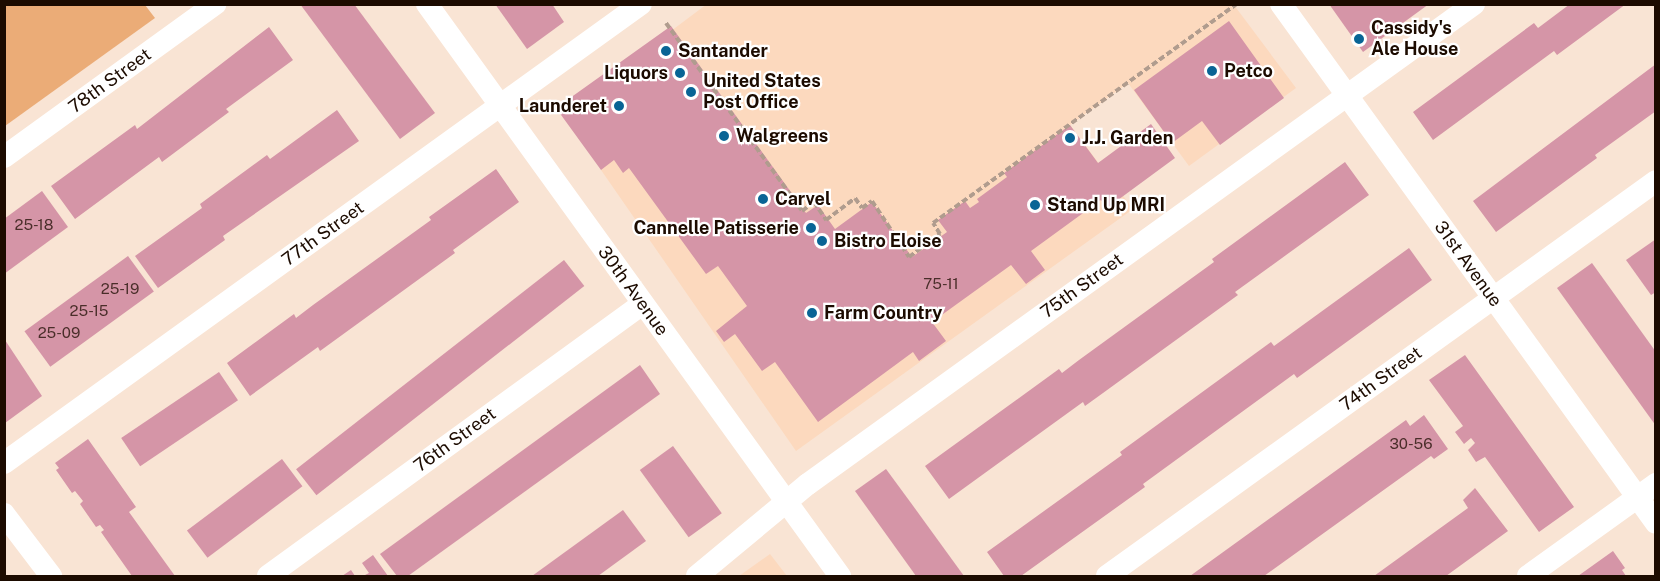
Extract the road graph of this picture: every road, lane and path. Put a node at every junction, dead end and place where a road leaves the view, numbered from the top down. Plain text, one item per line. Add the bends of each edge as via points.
1 (215, 4) edge
2 (427, 4) edge
3 (641, 4) edge
4 (1237, 4) edge
5 (1281, 4) edge
6 (1474, 4) edge
7 (666, 23) dead end
8 (1346, 95) junction
9 (500, 106) junction
10 (4, 157) edge
11 (1656, 181) edge
12 (1493, 298) junction
13 (643, 304) junction
14 (4, 463) edge
15 (1647, 491) edge
16 (786, 503) junction
17 (4, 514) edge
18 (1656, 523) edge
19 (51, 576) edge
20 (267, 576) edge
21 (697, 576) edge
22 (840, 576) edge
23 (1107, 576) edge
24 (1528, 576) edge

1 - 10 street, 78th Street
2 - 9 street, 30th Avenue
3 - 9 street, 77th Street
4 - 7 path via 933,223 940,234 909,256 872,201 862,208 855,198 826,220 814,202 802,211
5 - 8 street, 31st Avenue
6 - 8 street, 75th Street
8 - 12 street, 31st Avenue
8 - 16 street, 75th Street
9 - 13 street, 30th Avenue
9 - 14 street, 77th Street
11 - 12 street, 74th Street
12 - 15 street, 31st Avenue
12 - 23 street, 74th Street
13 - 16 street, 30th Avenue
13 - 20 street, 76th Street
15 - 18 street, 31st Avenue
15 - 24 street
16 - 21 street, 75th Street
16 - 22 street, 30th Avenue
17 - 19 street

